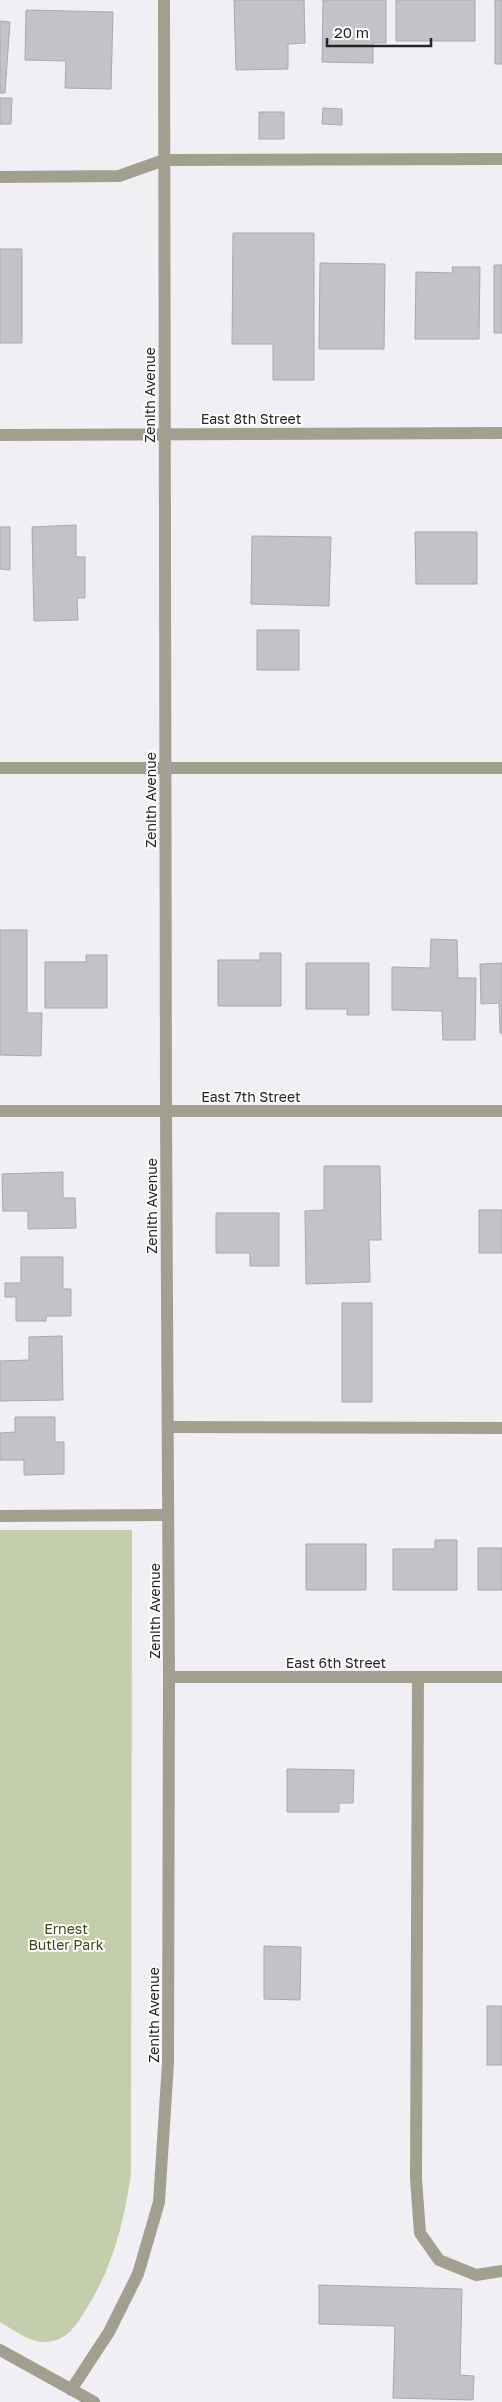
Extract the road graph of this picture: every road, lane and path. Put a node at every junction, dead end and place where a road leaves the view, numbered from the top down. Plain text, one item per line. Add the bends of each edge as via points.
1 (164, 0) edge
2 (502, 159) edge
3 (164, 160) junction
4 (0, 177) edge
5 (502, 433) edge
6 (164, 434) junction
7 (0, 435) edge
8 (165, 767) junction
9 (0, 768) edge
10 (502, 768) edge
11 (502, 1110) edge
12 (0, 1111) edge
13 (166, 1111) junction
14 (168, 1427) junction
15 (502, 1428) edge
16 (168, 1515) junction
17 (0, 1516) edge
18 (169, 1677) junction
19 (418, 1677) junction
20 (502, 1677) edge
21 (502, 2271) edge
22 (0, 2350) edge
23 (72, 2390) junction
24 (94, 2402) edge

1 - 3 street, Zenith Avenue
2 - 3 street
3 - 4 street via 119,176
3 - 6 street, Zenith Avenue
5 - 6 street, East 8th Street
6 - 7 street, East 8th Street
6 - 8 street, Zenith Avenue
8 - 9 street
8 - 10 street
8 - 13 street, Zenith Avenue
11 - 13 street, East 7th Street
12 - 13 street, East 7th Street
13 - 14 street, Zenith Avenue
14 - 15 street
14 - 16 street, Zenith Avenue
16 - 17 street
16 - 18 street, Zenith Avenue
18 - 19 street, East 6th Street
18 - 23 street, Zenith Avenue via 168,2063 159,2202 138,2274 109,2332
19 - 20 street, East 6th Street
19 - 21 street via 416,2179 420,2233 439,2260 476,2275
22 - 23 street
23 - 24 street

